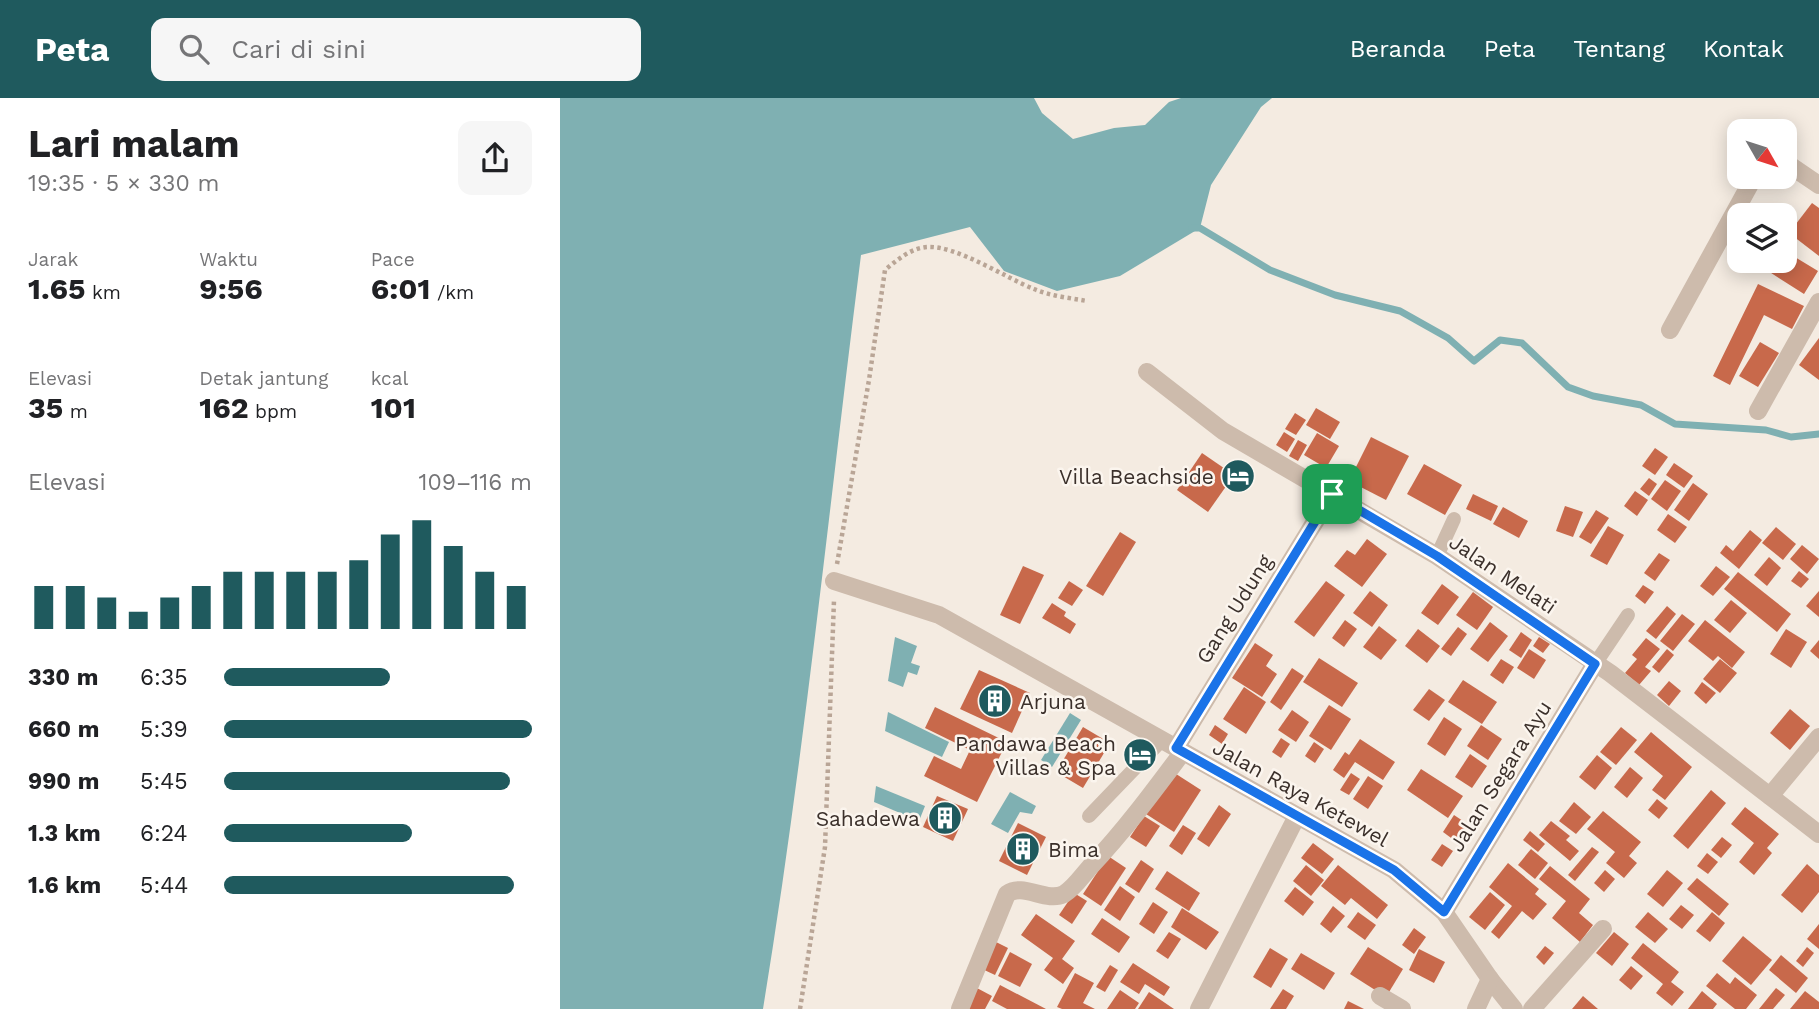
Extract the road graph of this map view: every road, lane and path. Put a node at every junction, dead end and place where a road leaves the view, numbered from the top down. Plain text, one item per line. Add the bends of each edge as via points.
1 (1797, 170) edge
2 (1819, 185) edge
3 (1747, 189) edge
4 (1087, 301) dead end
5 (1819, 302) edge
6 (1670, 330) dead end
7 (1147, 372) dead end
8 (1758, 411) dead end
9 (1332, 494) junction
10 (1454, 519) dead end
11 (1437, 556) junction
12 (834, 581) junction
13 (1628, 615) dead end
14 (1595, 664) junction
15 (1819, 737) edge
16 (1173, 747) junction
17 (1770, 796) junction
18 (1089, 816) dead end
19 (1297, 816) junction
20 (1819, 834) edge
21 (1444, 912) junction
22 (1603, 929) dead end
23 (1490, 979) junction
24 (1380, 996) dead end
25 (800, 1009) edge
26 (960, 1009) edge
27 (1199, 1009) edge
28 (1402, 1009) edge
29 (1476, 1009) edge
30 (1514, 1009) edge
31 (1532, 1009) edge

1 - 2 street
3 - 6 street
4 - 12 path via 1036,290 973,260 927,247 901,256 885,270
5 - 8 street
7 - 9 street, Jalan Melati via 1223,431
9 - 11 street, Jalan Melati
9 - 16 street, Gang Udung
10 - 11 lane
11 - 14 street, Jalan Melati
12 - 16 street, Jalan Raya Ketewel via 939,615
12 - 25 path via 825,847
13 - 14 lane
14 - 17 street, Jalan Melati
14 - 21 street, Jalan Segara Ayu
15 - 17 street
16 - 18 lane
16 - 19 street, Jalan Raya Ketewel
16 - 26 street, Gang Udung via 1118,837 1068,892 1055,898 1019,890 1007,894
17 - 20 street, Jalan Melati
19 - 21 street, Jalan Raya Ketewel via 1394,870
19 - 27 street
21 - 23 street, Jalan Raya Ketewel
22 - 31 street
23 - 29 street
23 - 30 street, Jalan Raya Ketewel
24 - 28 street

